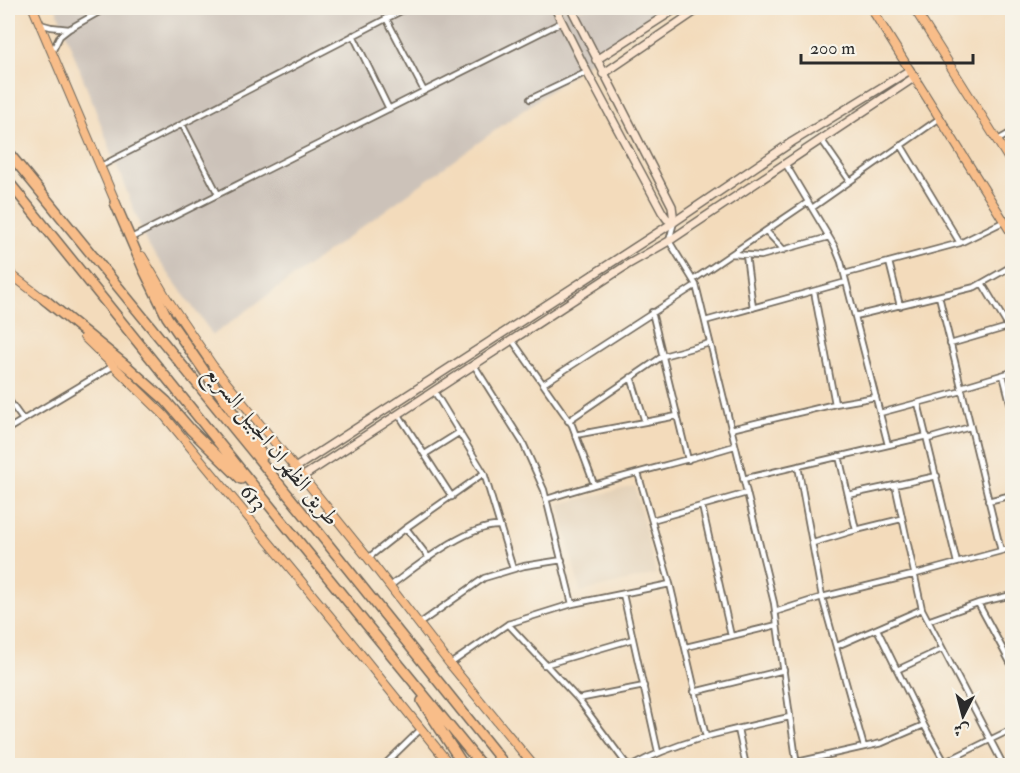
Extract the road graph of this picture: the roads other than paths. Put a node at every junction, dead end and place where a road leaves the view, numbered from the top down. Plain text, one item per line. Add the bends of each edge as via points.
1 (33, 8) edge
2 (106, 8) edge
3 (407, 8) edge
4 (555, 8) edge
5 (571, 8) edge
6 (677, 8) edge
7 (700, 8) edge
8 (871, 8) edge
9 (914, 8) edge
10 (386, 18) junction
11 (562, 22) junction
12 (40, 24) junction
13 (69, 29) junction
14 (353, 35) junction
15 (52, 52) junction
16 (596, 60) junction
17 (587, 72) junction
18 (603, 74) junction
19 (912, 74) junction
20 (424, 91) junction
21 (530, 99) dead end
22 (389, 109) junction
23 (940, 118) junction
24 (182, 124) junction
25 (1012, 132) edge
26 (821, 139) junction
27 (998, 140) junction
28 (900, 145) junction
29 (8, 152) edge
30 (785, 163) junction
31 (1012, 165) edge
32 (100, 166) junction
33 (8, 181) edge
34 (850, 181) junction
35 (218, 194) junction
36 (808, 202) junction
37 (115, 203) junction
38 (812, 208) junction
39 (1005, 221) junction
40 (674, 222) junction
41 (766, 231) junction
42 (1012, 234) edge
43 (133, 237) junction
44 (829, 237) junction
45 (669, 241) junction
46 (960, 243) junction
47 (784, 250) junction
48 (732, 254) junction
49 (746, 255) junction
50 (890, 262) junction
51 (1012, 266) edge
52 (8, 272) edge
53 (844, 274) junction
54 (846, 282) junction
55 (695, 283) junction
56 (982, 284) junction
57 (814, 291) junction
58 (939, 297) junction
59 (44, 299) junction
60 (900, 306) junction
61 (753, 308) junction
62 (652, 312) junction
63 (855, 316) junction
64 (705, 321) junction
65 (1008, 327) junction
66 (1012, 333) edge
67 (512, 340) junction
68 (710, 343) junction
69 (950, 344) junction
70 (663, 356) junction
71 (115, 365) junction
72 (474, 365) junction
73 (1012, 372) edge
74 (1003, 375) junction
75 (631, 377) junction
76 (543, 384) junction
77 (961, 389) junction
78 (434, 391) junction
79 (876, 397) junction
80 (8, 399) edge
81 (918, 403) junction
82 (835, 404) junction
83 (1012, 410) edge
84 (880, 413) junction
85 (399, 415) junction
86 (677, 416) junction
87 (372, 419) junction
88 (23, 420) junction
89 (568, 421) junction
90 (645, 422) junction
91 (970, 427) junction
92 (378, 428) junction
93 (8, 429) edge
94 (731, 429) junction
95 (460, 432) junction
96 (575, 435) junction
97 (927, 437) junction
98 (888, 445) junction
99 (735, 446) junction
100 (425, 454) junction
101 (840, 456) junction
102 (688, 460) junction
103 (798, 466) junction
104 (295, 468) junction
105 (484, 473) junction
106 (638, 473) junction
107 (937, 476) junction
108 (302, 477) junction
109 (743, 479) junction
110 (594, 484) junction
111 (895, 485) junction
112 (747, 493) junction
113 (848, 495) junction
114 (1012, 495) edge
115 (452, 497) junction
116 (547, 499) junction
117 (988, 501) junction
118 (702, 506) junction
119 (273, 510) junction
120 (901, 519) junction
121 (651, 520) junction
122 (500, 526) junction
123 (315, 528) junction
124 (406, 528) junction
125 (856, 530) junction
126 (813, 543) junction
127 (1012, 548) edge
128 (1001, 551) junction
129 (368, 558) junction
130 (429, 558) junction
131 (562, 560) junction
132 (957, 563) junction
133 (513, 569) junction
134 (916, 574) junction
135 (670, 584) junction
136 (390, 586) junction
137 (623, 594) junction
138 (1012, 595) edge
139 (822, 597) junction
140 (978, 603) junction
141 (572, 604) junction
142 (922, 609) junction
143 (775, 612) junction
144 (930, 620) junction
145 (419, 624) junction
146 (508, 624) junction
147 (777, 625) junction
148 (877, 629) junction
149 (731, 636) junction
150 (633, 639) junction
151 (837, 646) junction
152 (686, 647) junction
153 (942, 649) junction
154 (394, 658) junction
155 (450, 664) junction
156 (544, 665) junction
157 (1012, 666) edge
158 (784, 670) junction
159 (897, 670) junction
160 (644, 686) junction
161 (694, 692) junction
162 (578, 699) junction
163 (790, 717) junction
164 (924, 725) junction
165 (421, 729) junction
166 (738, 729) junction
167 (1012, 729) edge
168 (706, 737) junction
169 (991, 741) junction
170 (864, 747) junction
171 (658, 752) junction
172 (797, 764) edge
173 (946, 764) edge
174 (383, 765) edge
175 (451, 765) edge
176 (464, 765) edge
177 (482, 765) edge
178 (506, 765) edge
179 (534, 765) edge
180 (630, 765) edge
181 (746, 765) edge
182 (937, 765) edge
183 (1004, 765) edge

1 - 12 main road
2 - 13 street
3 - 10 street
4 - 11 street
5 - 16 street
6 - 16 street
7 - 18 street
8 - 19 main road
9 - 27 main road
10 - 14 street
10 - 20 street
11 - 17 street
11 - 20 street
12 - 13 street
12 - 15 main road
13 - 15 street via 60,36
14 - 22 street
14 - 24 street
15 - 32 main road
16 - 18 street
17 - 21 street
17 - 40 street via 662,212
18 - 40 street via 672,206
19 - 23 main road
19 - 26 street
19 - 40 street via 792,142
20 - 22 street
22 - 35 street
23 - 28 street
23 - 39 main road
24 - 32 street
24 - 35 street
25 - 27 street
26 - 30 street
26 - 34 street
27 - 31 main road
28 - 34 street
28 - 46 street
29 - 123 highway, طريق الظهران الجبيل السريع / 613
30 - 36 street
30 - 45 street
32 - 37 main road
33 - 119 highway, طريق الظهران الجبيل السريع / 613
34 - 38 street
35 - 43 street
36 - 38 street
36 - 41 street
37 - 43 main road
37 - 123 highway via 167,317
38 - 44 street
39 - 42 main road
39 - 46 street
40 - 45 street
40 - 87 street
41 - 47 street
41 - 48 street
43 - 104 main road via 166,297 213,366
44 - 47 street
44 - 53 street
45 - 55 street
45 - 67 street
46 - 50 street
47 - 49 street
48 - 49 street
48 - 55 street
49 - 61 street
50 - 53 street
50 - 60 street
51 - 56 street
52 - 59 main road, 613
53 - 54 street
54 - 57 street
54 - 63 street
55 - 62 street
55 - 64 street
56 - 58 street
56 - 65 street
57 - 61 street
57 - 82 street
58 - 60 street
58 - 69 street
59 - 71 main road, 613
59 - 119 highway via 159,394
60 - 63 street
61 - 64 street
62 - 70 street
62 - 76 street
63 - 79 street
64 - 68 street
65 - 66 street
65 - 69 street
67 - 72 street
67 - 76 street
68 - 70 street
68 - 94 street
69 - 77 street
70 - 75 street
70 - 86 street
71 - 88 street
71 - 165 main road, 613 via 163,414
72 - 78 street
72 - 116 street via 523,443
73 - 74 street
74 - 77 street
74 - 83 street
75 - 89 street
75 - 90 street
76 - 89 street
77 - 81 street
77 - 91 street
78 - 85 street
78 - 95 street
79 - 82 street
79 - 84 street
80 - 88 street
81 - 84 street
81 - 97 street
82 - 94 street
84 - 98 street
85 - 92 street
85 - 100 street
86 - 90 street
86 - 102 street
87 - 92 street
87 - 104 street
88 - 93 street
89 - 96 street
90 - 96 street
91 - 97 street
91 - 117 street
92 - 108 street
94 - 99 street
95 - 100 street
95 - 105 street
96 - 110 street
97 - 98 street
97 - 107 street
98 - 101 street
99 - 102 street
99 - 109 street
100 - 115 street
101 - 103 street
101 - 113 street
102 - 106 street
103 - 109 street
103 - 126 street
104 - 108 main road
105 - 115 street
105 - 122 street
106 - 110 street
106 - 121 street
107 - 111 street
107 - 132 street
108 - 129 main road
109 - 112 street
110 - 116 street
111 - 113 street
111 - 120 street
112 - 118 street
112 - 143 street
113 - 125 street
114 - 117 street
115 - 124 street
116 - 131 street
117 - 128 street
118 - 121 street
118 - 149 street
119 - 154 highway, طريق الظهران الجبيل السريع / 613
120 - 125 street
120 - 134 street
121 - 135 street
122 - 130 street via 488,525
122 - 133 street
123 - 178 highway, طريق الظهران الجبيل السريع / 613
124 - 129 street
124 - 130 street
125 - 126 street
126 - 139 street
127 - 128 street
128 - 132 street
129 - 136 main road
130 - 136 street
131 - 133 street
131 - 141 street
132 - 134 street
133 - 145 street via 484,578
134 - 139 street
134 - 142 street
135 - 137 street
135 - 152 street
136 - 145 main road
137 - 141 street
137 - 150 street
138 - 140 street
139 - 143 street
139 - 151 street
140 - 144 street
140 - 157 street
141 - 146 street
142 - 144 street
142 - 148 street
143 - 147 street
144 - 153 street
145 - 155 main road
146 - 155 street
146 - 156 street
147 - 149 street
147 - 158 street
148 - 151 street
148 - 159 street
149 - 152 street
150 - 156 street
150 - 160 street
151 - 170 street
152 - 161 street
153 - 159 street
153 - 169 street
154 - 176 highway
154 - 177 highway, طريق الظهران الجبيل السريع / 613
155 - 179 main road
156 - 162 street
158 - 161 street
158 - 163 street
159 - 164 street
160 - 162 street
160 - 171 street
161 - 168 street
162 - 180 street
163 - 166 street
163 - 172 street
164 - 170 street
164 - 173 street
165 - 174 street
165 - 175 main road, 613
166 - 168 street
166 - 181 street
167 - 169 street
168 - 171 street
169 - 173 street
169 - 183 street
170 - 172 street
171 - 180 street
173 - 182 street

